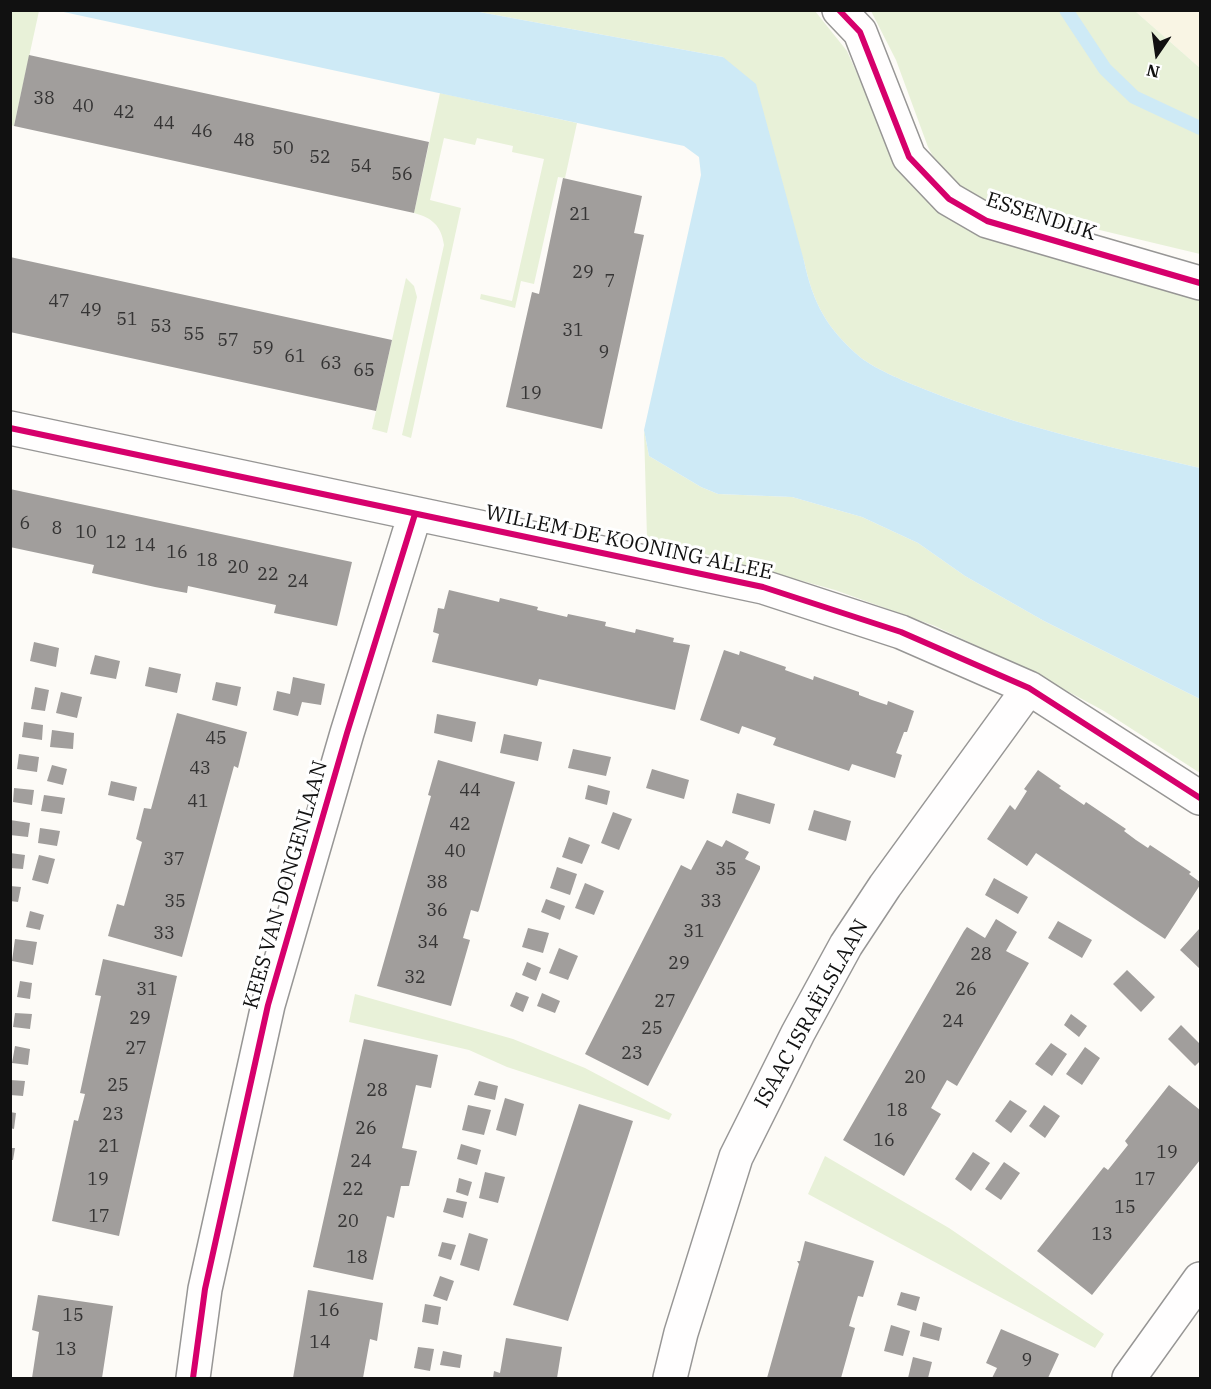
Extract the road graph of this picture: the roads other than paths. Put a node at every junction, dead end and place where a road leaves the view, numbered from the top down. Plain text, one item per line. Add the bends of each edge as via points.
1 (839, 10) edge
2 (1200, 283) edge
3 (10, 428) edge
4 (415, 513) junction
5 (1029, 688) junction
6 (1200, 798) edge
7 (1200, 1279) edge
8 (193, 1378) edge
9 (670, 1378) edge
10 (1129, 1378) edge

1 - 2 street, ESSENDIJK via 860,32 909,157 949,199 987,221
3 - 4 street, WILLEM DE KOONING ALLEE
4 - 5 street, WILLEM DE KOONING ALLEE via 763,587 901,632
4 - 8 street, KEES VAN DONGENLAAN via 268,1005 205,1289
5 - 6 street, WILLEM DE KOONING ALLEE
5 - 9 street, ISAAC ISRAËLSLAAN via 885,886 846,945 798,1033 736,1157
7 - 10 street

